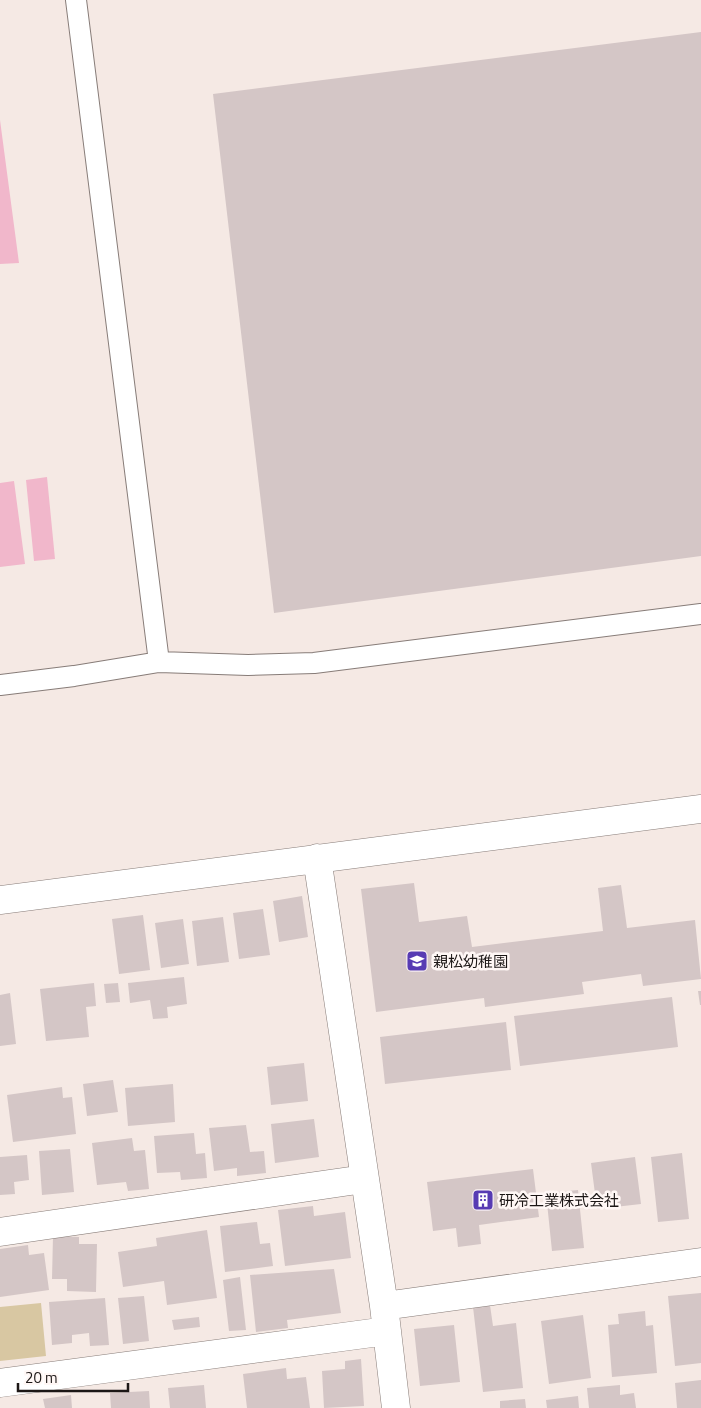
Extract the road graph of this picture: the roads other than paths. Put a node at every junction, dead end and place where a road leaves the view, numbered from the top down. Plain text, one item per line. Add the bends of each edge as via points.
1 (76, 0) edge
2 (701, 614) edge
3 (159, 662) junction
4 (0, 685) edge
5 (701, 809) edge
6 (317, 858) junction
7 (0, 900) edge
8 (364, 1179) junction
9 (0, 1232) edge
10 (701, 1262) edge
11 (385, 1319) junction
12 (0, 1383) edge
13 (396, 1408) edge

1 - 3 lane
2 - 3 lane via 314,663
3 - 4 lane
5 - 6 street
6 - 7 street
6 - 8 street
8 - 9 street
8 - 11 street
10 - 11 street
11 - 12 street
11 - 13 street

